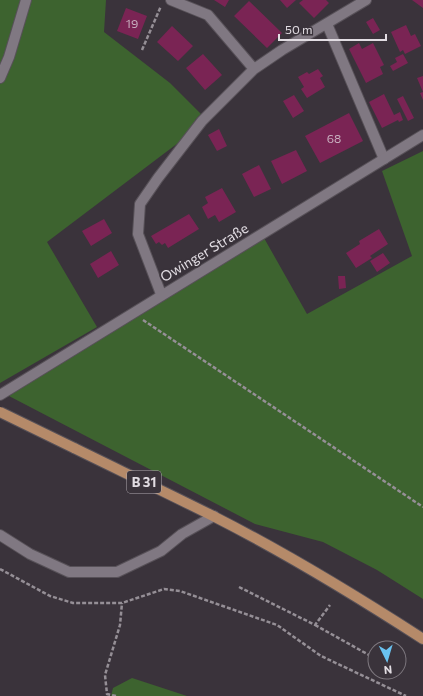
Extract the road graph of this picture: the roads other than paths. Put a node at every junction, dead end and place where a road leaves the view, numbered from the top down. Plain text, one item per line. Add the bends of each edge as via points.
1 (26, 0) edge
2 (171, 0) edge
3 (366, 0) edge
4 (356, 3) edge
5 (327, 24) junction
6 (254, 69) junction
7 (0, 78) edge
8 (423, 135) edge
9 (384, 159) junction
10 (161, 294) junction
11 (0, 395) edge
12 (0, 412) edge
13 (214, 516) junction
14 (0, 535) edge
15 (423, 639) edge

1 - 7 street
2 - 6 street via 208,15
3 - 4 street
4 - 5 street
5 - 6 street
5 - 9 street
6 - 10 street via 202,121 140,204 138,234
8 - 9 street, Owinger Straße
9 - 10 street, Owinger Straße
10 - 11 street, Owinger Straße
12 - 13 main road, B 31, bridge
13 - 14 street via 182,534 162,551 117,572 70,572 30,554
13 - 15 main road, B 31 via 366,602

